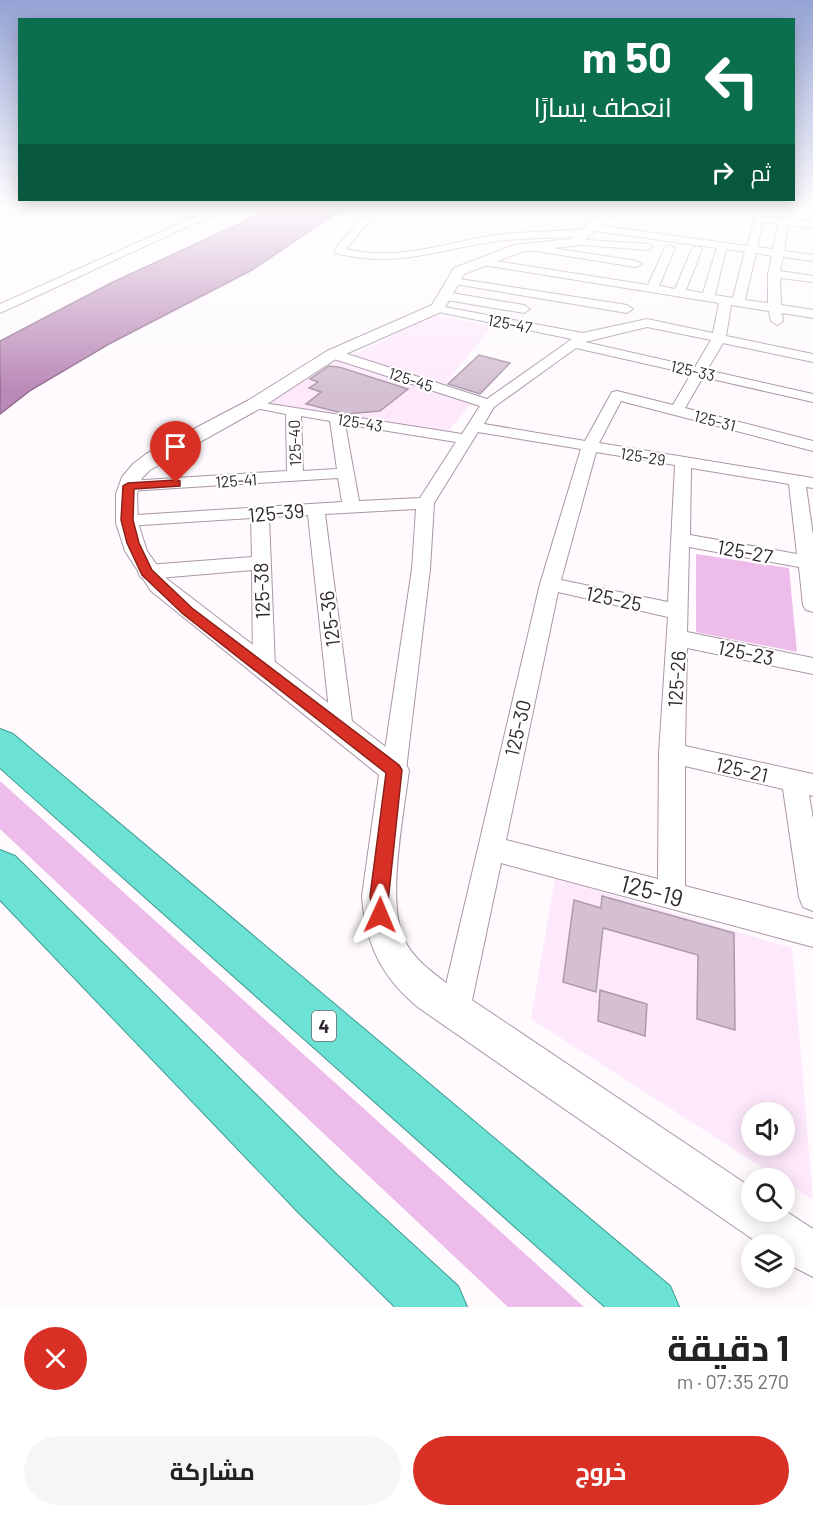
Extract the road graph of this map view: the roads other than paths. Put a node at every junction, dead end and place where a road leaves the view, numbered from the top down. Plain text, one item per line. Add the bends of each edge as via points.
1 (88, 269) edge
2 (508, 269) edge
3 (508, 269) edge
4 (508, 269) edge
5 (565, 269) edge
6 (579, 269) edge
7 (599, 269) edge
8 (599, 269) edge
9 (637, 269) edge
10 (661, 269) edge
11 (686, 269) edge
12 (716, 269) edge
13 (743, 269) edge
14 (775, 269) edge
15 (792, 269) edge
16 (473, 274) junction
17 (813, 279) edge
18 (632, 286) junction
19 (652, 289) junction
20 (533, 293) junction
21 (708, 297) junction
22 (580, 301) junction
23 (732, 301) junction
24 (665, 305) junction
25 (0, 309) edge
26 (524, 309) junction
27 (688, 312) junction
28 (813, 314) edge
29 (777, 315) junction
30 (515, 324) junction
31 (813, 327) edge
32 (620, 328) junction
33 (572, 338) junction
34 (719, 338) junction
35 (333, 354) junction
36 (813, 358) edge
37 (698, 372) junction
38 (617, 396) joint
39 (813, 398) edge
40 (255, 404) junction
41 (489, 404) junction
42 (676, 410) junction
43 (293, 411) junction
44 (337, 418) junction
45 (469, 433) junction
46 (813, 446) edge
47 (589, 448) junction
48 (683, 463) junction
49 (344, 473) junction
50 (295, 476) junction
51 (805, 482) edge
52 (128, 486) junction
53 (425, 503) junction
54 (351, 506) junction
55 (316, 509) junction
56 (260, 514) junction
57 (127, 520) junction
58 (681, 539) junction
59 (260, 563) junction
60 (809, 563) junction
61 (147, 572) junction
62 (550, 584) junction
63 (813, 605) edge
64 (679, 612) junction
65 (678, 638) junction
66 (813, 666) edge
67 (264, 668) junction
68 (0, 729) edge
69 (342, 729) junction
70 (0, 745) edge
71 (671, 753) junction
72 (394, 770) junction
73 (41, 782) junction
74 (803, 782) edge
75 (490, 849) junction
76 (0, 870) edge
77 (671, 896) junction
78 (813, 897) edge
79 (813, 933) edge
80 (455, 1010) junction
81 (813, 1255) edge
82 (437, 1307) edge
83 (649, 1307) edge

1 - 25 street
2 - 16 street
3 - 16 street
4 - 16 street
5 - 20 street
6 - 22 street
7 - 18 street
8 - 18 street
9 - 18 street
10 - 19 street
11 - 24 street
12 - 21 street
13 - 23 street
14 - 29 street
15 - 17 street
16 - 20 street
16 - 26 street
16 - 30 street, 125-47
16 - 35 street
18 - 19 street
18 - 22 street
18 - 32 street
19 - 24 street
20 - 26 street
21 - 23 street
21 - 27 street
22 - 33 street
23 - 29 street
23 - 34 street
24 - 27 street
24 - 27 street
24 - 32 street
26 - 30 street
27 - 34 street
28 - 29 street
29 - 31 street
30 - 33 street, 125-47
32 - 33 street
33 - 37 street, 125-33
33 - 41 street
34 - 36 street
34 - 37 street
35 - 40 street
35 - 41 street, 125-45
37 - 39 street, 125-33
37 - 42 street
38 - 42 street, 125-31
38 - 47 street, 125-30
40 - 43 street, 125-43
40 - 52 street via 153,458
41 - 45 street
42 - 46 street, 125-31
43 - 44 street, 125-43
43 - 50 street, 125-40
44 - 45 street, 125-43
44 - 49 street
45 - 47 street, 125-29
45 - 53 street
47 - 48 street, 125-29
47 - 62 street, 125-30
48 - 51 street, 125-29
48 - 58 street, 125-26
49 - 50 street, 125-41
49 - 54 street
50 - 52 street, 125-41
51 - 60 street
52 - 57 street
53 - 54 street, 125-39
53 - 72 street via 421,569
54 - 55 street, 125-39
55 - 56 street, 125-39
55 - 69 street, 125-36
56 - 57 street, 125-39
56 - 59 street, 125-38
57 - 61 street
58 - 60 street, 125-27
58 - 64 street, 125-26
59 - 61 street
59 - 67 street, 125-38
60 - 63 street
61 - 67 street via 188,611
62 - 64 street, 125-25
62 - 75 street, 125-30
64 - 65 street, 125-26
65 - 66 street, 125-23
65 - 71 street, 125-26
67 - 69 street
68 - 73 highway
69 - 72 street
70 - 73 highway, 4
71 - 74 street, 125-21
71 - 77 street, 125-26
72 - 80 street via 379,896 384,935 395,960 406,973
73 - 83 highway, 4
74 - 78 street
75 - 77 street, 125-19
75 - 80 street, 125-30
76 - 82 highway via 318,1194
77 - 79 street, 125-19
80 - 81 street

